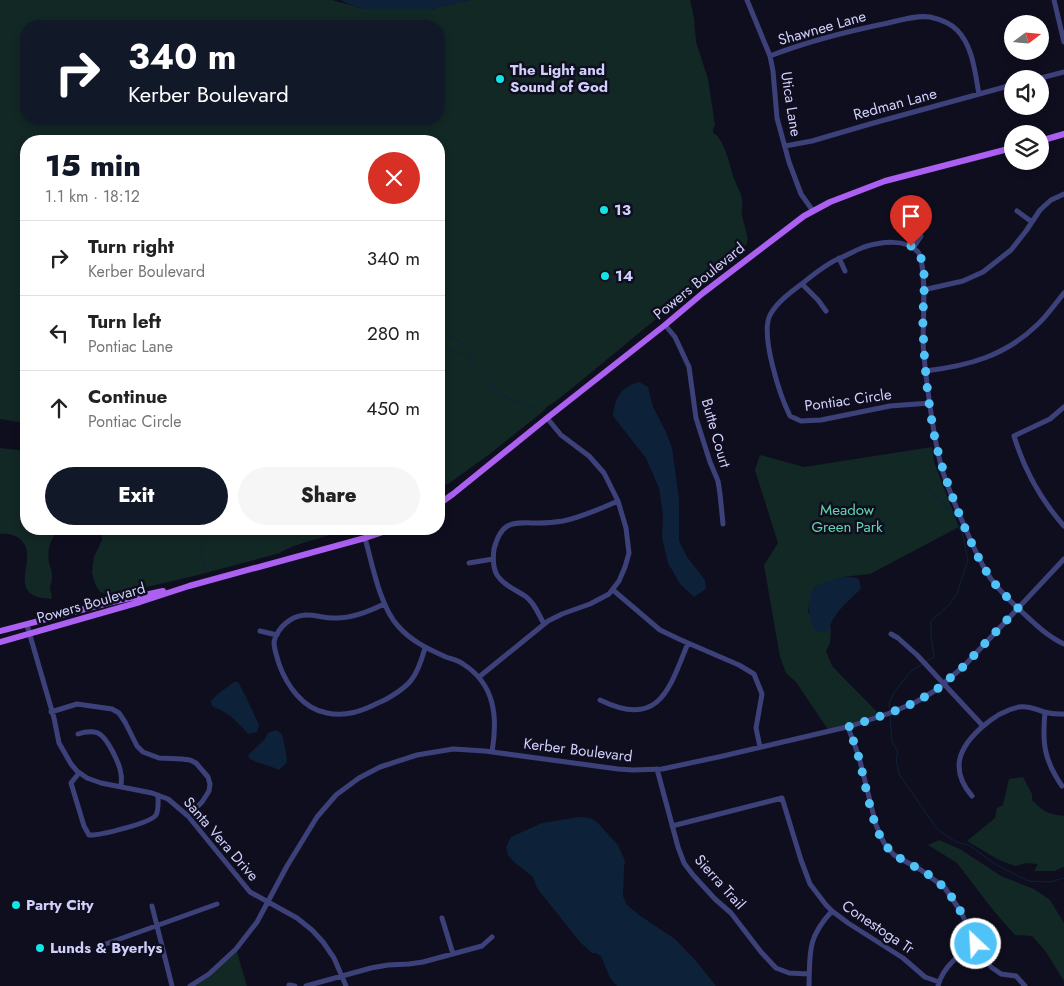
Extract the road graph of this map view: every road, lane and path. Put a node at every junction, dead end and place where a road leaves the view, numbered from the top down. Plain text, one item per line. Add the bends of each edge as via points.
1 (746, 0) edge
2 (1054, 0) edge
3 (1064, 42) edge
4 (770, 56) junction
5 (1064, 72) edge
6 (1049, 76) edge
7 (1004, 87) edge
8 (979, 94) junction
9 (1064, 134) edge
10 (1049, 138) edge
11 (785, 146) junction
12 (1004, 150) edge
13 (1064, 194) edge
14 (813, 211) junction
15 (1017, 211) dead end
16 (1032, 222) junction
17 (921, 236) dead end
18 (913, 248) junction
19 (839, 258) junction
20 (845, 271) dead end
21 (802, 284) junction
22 (923, 290) junction
23 (1064, 293) edge
24 (826, 311) dead end
25 (665, 325) junction
26 (925, 372) junction
27 (930, 403) junction
28 (1064, 407) edge
29 (547, 418) junction
30 (445, 500) edge
31 (618, 501) junction
32 (723, 524) dead end
33 (1064, 526) edge
34 (374, 535) edge
35 (365, 538) junction
36 (493, 559) junction
37 (1064, 559) edge
38 (469, 563) dead end
39 (189, 586) junction
40 (613, 590) junction
41 (384, 604) junction
42 (1018, 608) junction
43 (28, 624) junction
44 (544, 624) junction
45 (0, 631) edge
46 (260, 631) dead end
47 (30, 634) junction
48 (890, 634) dead end
49 (277, 635) junction
50 (0, 642) edge
51 (688, 643) junction
52 (1064, 644) edge
53 (425, 648) junction
54 (479, 676) junction
55 (944, 684) junction
56 (600, 700) dead end
57 (51, 712) junction
58 (1045, 712) junction
59 (1064, 714) edge
60 (983, 726) junction
61 (848, 727) junction
62 (78, 734) dead end
63 (760, 747) junction
64 (492, 752) junction
65 (657, 769) junction
66 (79, 773) junction
67 (121, 786) junction
68 (1062, 786) dead end
69 (158, 795) junction
70 (972, 796) dead end
71 (188, 816) junction
72 (672, 826) junction
73 (269, 902) junction
74 (217, 904) dead end
75 (152, 906) dead end
76 (832, 911) junction
77 (442, 918) dead end
78 (157, 926) junction
79 (492, 937) dead end
80 (976, 944) junction
81 (103, 945) dead end
82 (453, 954) junction
83 (809, 974) junction
84 (342, 976) junction
85 (938, 984) edge
86 (289, 985) edge
87 (172, 986) edge
88 (190, 986) edge
89 (295, 986) edge
90 (306, 986) edge
91 (346, 986) edge
92 (809, 986) edge
93 (1025, 986) edge

1 - 4 street, Utica Lane
2 - 3 street
4 - 8 street, Shawnee Lane via 856,30 928,17 955,28 964,39
4 - 11 street, Utica Lane
5 - 6 street
7 - 8 street, Redman Lane
8 - 11 street, Redman Lane
9 - 10 main road
11 - 14 street, Utica Lane via 801,194
12 - 14 main road, Powers Boulevard via 885,181
13 - 16 street via 1051,200
14 - 25 main road, Powers Boulevard
15 - 16 street
16 - 22 street via 1011,250 983,272 963,281
17 - 18 street
18 - 19 street, Pontiac Circle via 902,242 887,243 864,247
18 - 22 street via 922,261
19 - 20 street
19 - 21 street, Pontiac Circle
21 - 24 street
21 - 27 street, Pontiac Circle via 770,314 767,323 767,339 776,379 790,416 801,421 821,420 890,406
22 - 26 street
23 - 26 street via 1036,326 1010,346 974,363
25 - 29 main road, Powers Boulevard
25 - 32 street, Butte Court via 675,337 689,367 696,418 718,481
26 - 27 street
27 - 42 street via 942,468 966,530 990,577
28 - 33 street via 1014,436 1036,487
29 - 30 main road, Powers Boulevard
29 - 31 street via 561,435 589,456 604,473
31 - 36 street via 562,521 508,525 496,541
31 - 40 street via 629,553
34 - 35 main road, Powers Boulevard
35 - 39 main road, Powers Boulevard
35 - 41 street
36 - 38 street
36 - 44 street via 497,576 526,597
37 - 42 street, Kerber Boulevard
39 - 43 main road, Powers Boulevard
39 - 47 main road, Powers Boulevard
40 - 44 street
40 - 51 street via 660,630
41 - 49 street via 349,617 301,615 285,624
41 - 53 street via 397,626
42 - 52 street
42 - 55 street, Kerber Boulevard
43 - 45 main road, Powers Boulevard
43 - 47 street
44 - 54 street
46 - 49 street
47 - 50 main road, Powers Boulevard
47 - 57 street
48 - 55 street via 917,655
49 - 53 street via 274,640 277,659 298,697 312,708 343,715 360,712 401,689 412,680
51 - 56 street via 673,680 662,698 654,704 638,710 624,710
51 - 63 street via 754,674 762,694 756,728
53 - 54 street via 462,663
54 - 64 street via 492,701 495,727
55 - 60 street
55 - 61 street, Kerber Boulevard via 916,702
57 - 66 street via 59,743
57 - 71 street via 77,704 112,709 119,713 143,752 159,758 196,763 208,777 209,791
58 - 59 street
58 - 60 street via 1028,706 1018,707 996,716
58 - 68 street via 1046,753 1053,774
60 - 70 street via 960,755 962,783
61 - 63 street, Kerber Boulevard
61 - 80 street via 884,843 894,855 922,870 945,888
62 - 67 street via 100,734 106,741 118,762
63 - 65 street, Kerber Boulevard
64 - 65 street, Kerber Boulevard via 618,769
64 - 73 street, Kerber Boulevard via 454,749 417,755 359,778 336,795 317,817
65 - 72 street, Sierra Trail
66 - 67 street, Santa Vera Drive via 101,783
66 - 69 street via 71,783 84,826 94,836 150,820 158,812
67 - 69 street, Santa Vera Drive
69 - 71 street, Santa Vera Drive
71 - 73 street, Santa Vera Drive via 250,892
72 - 76 street, Conestoga Tr via 782,798 810,884
72 - 83 street, Sierra Trail via 684,863 731,913 761,952 776,968
73 - 84 street, Santa Vera Drive via 312,930 334,958
73 - 88 street, Kerber Boulevard via 236,949 209,974
74 - 78 street
75 - 78 street
76 - 83 street via 814,935
76 - 85 street, Conestoga Tr
77 - 82 street
78 - 81 street
78 - 87 street
79 - 82 street via 482,946
80 - 85 street via 949,964
80 - 93 street via 991,967 1001,974 1016,976
82 - 84 street
83 - 92 street
84 - 90 street
84 - 91 street, Santa Vera Drive
86 - 89 street

